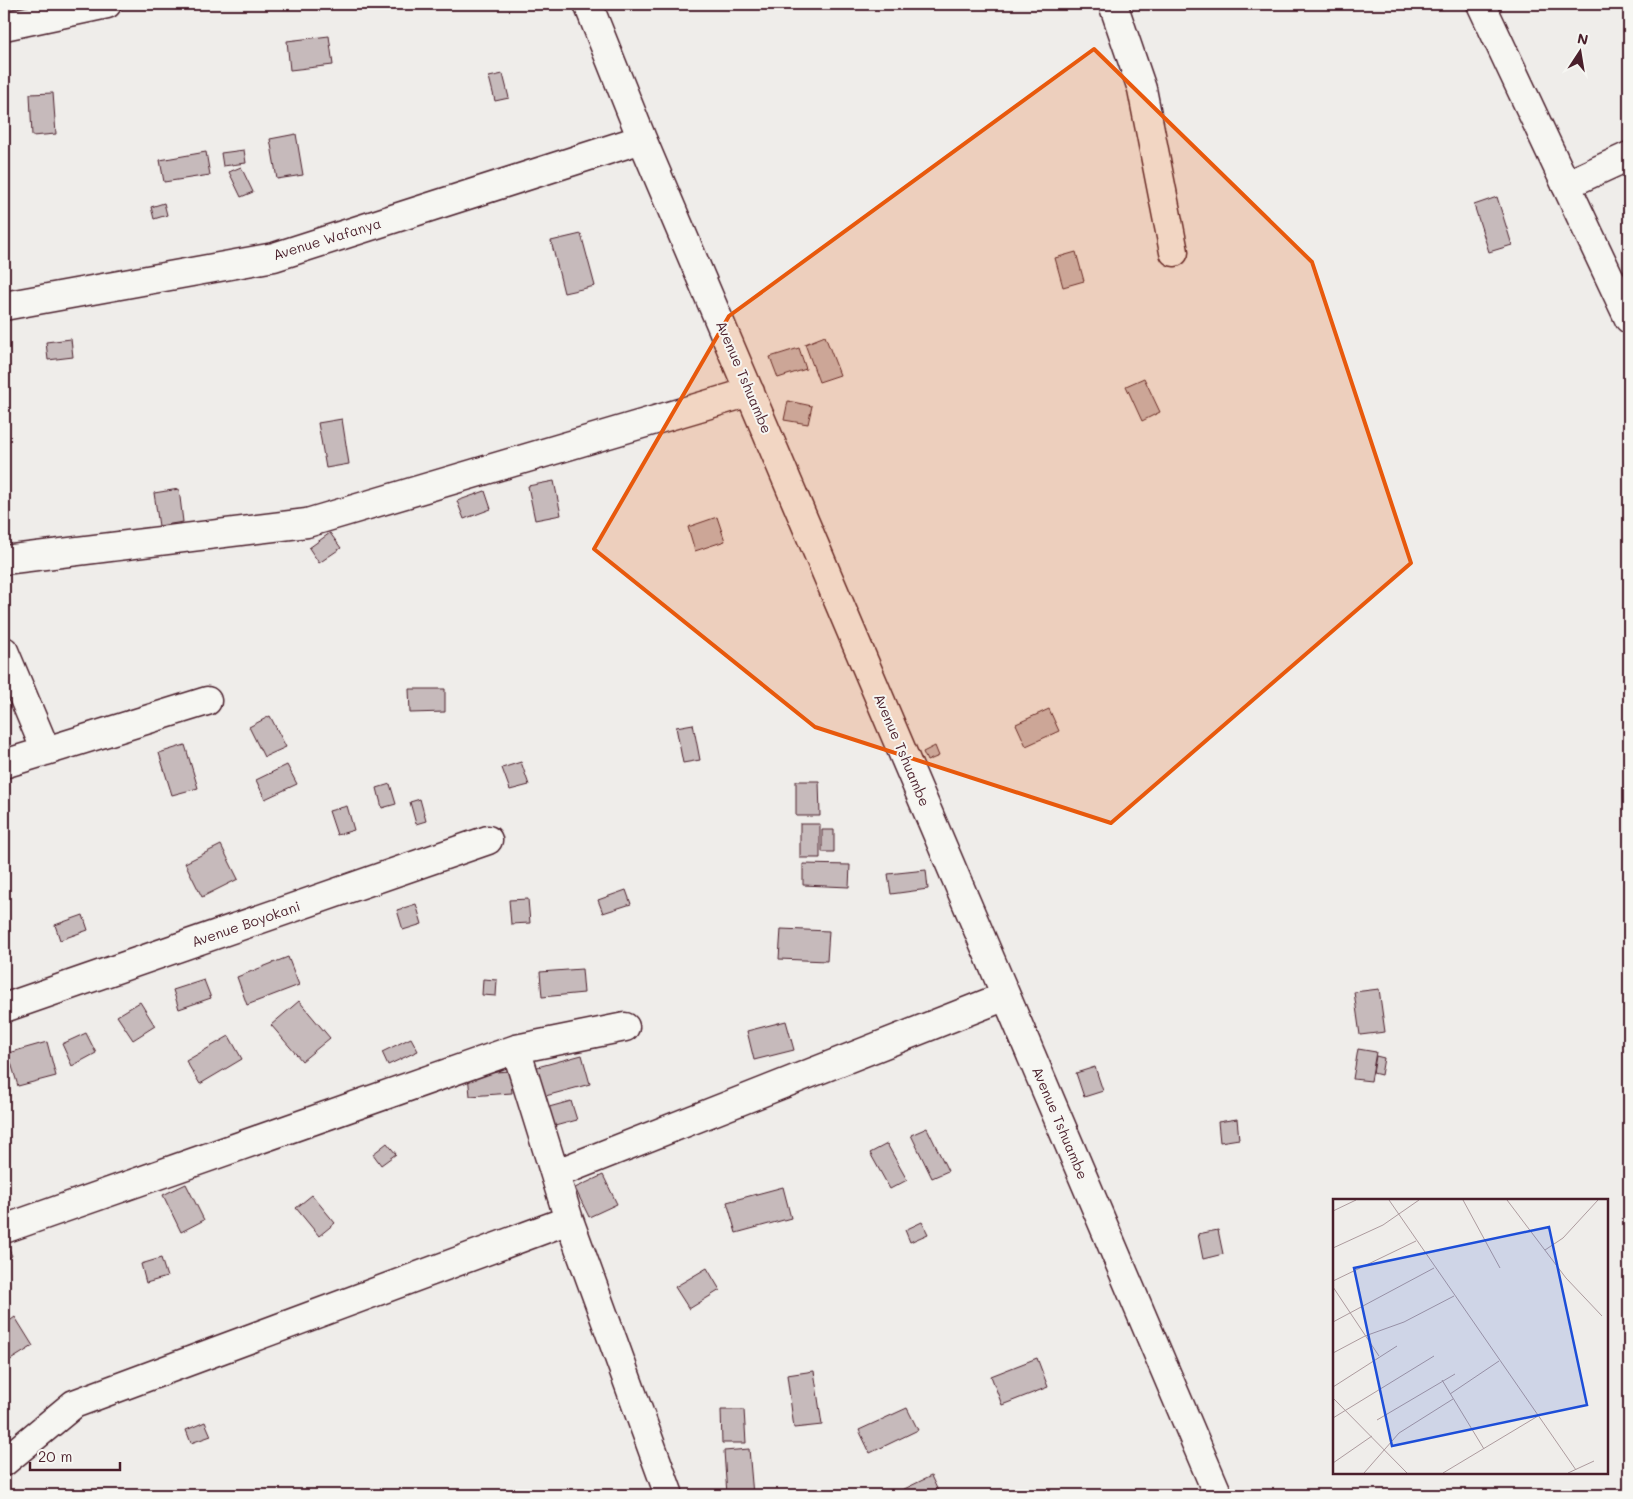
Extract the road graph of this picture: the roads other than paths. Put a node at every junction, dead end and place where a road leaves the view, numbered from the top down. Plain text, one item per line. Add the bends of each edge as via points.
1 (107, 4) edge
2 (588, 4) edge
3 (1113, 4) edge
4 (1481, 4) edge
5 (4, 26) edge
6 (642, 140) junction
7 (1629, 156) edge
8 (1566, 185) junction
9 (1174, 252) dead end
10 (4, 306) edge
11 (1629, 319) edge
12 (750, 392) junction
13 (4, 560) edge
14 (4, 651) edge
15 (207, 702) dead end
16 (46, 751) junction
17 (4, 764) edge
18 (488, 840) dead end
19 (1006, 996) junction
20 (4, 1008) edge
21 (625, 1027) dead end
22 (516, 1050) junction
23 (554, 1174) junction
24 (569, 1220) junction
25 (4, 1228) edge
26 (4, 1462) edge
27 (669, 1495) edge
28 (1218, 1495) edge

1 - 5 street
2 - 6 street, Avenue Tshuambe
3 - 9 street via 1142,89
4 - 8 street
6 - 10 street, Avenue Wafanya via 274,257
6 - 12 street, Avenue Tshuambe
7 - 8 street
8 - 11 street
12 - 13 street via 307,523
12 - 19 street, Avenue Tshuambe
14 - 16 street
15 - 16 street
16 - 17 street
18 - 20 street, Avenue Boyokani
19 - 23 street
19 - 28 street, Avenue Tshuambe
21 - 22 street
22 - 23 street
22 - 25 street
23 - 24 street
24 - 26 street via 74,1404
24 - 27 street

